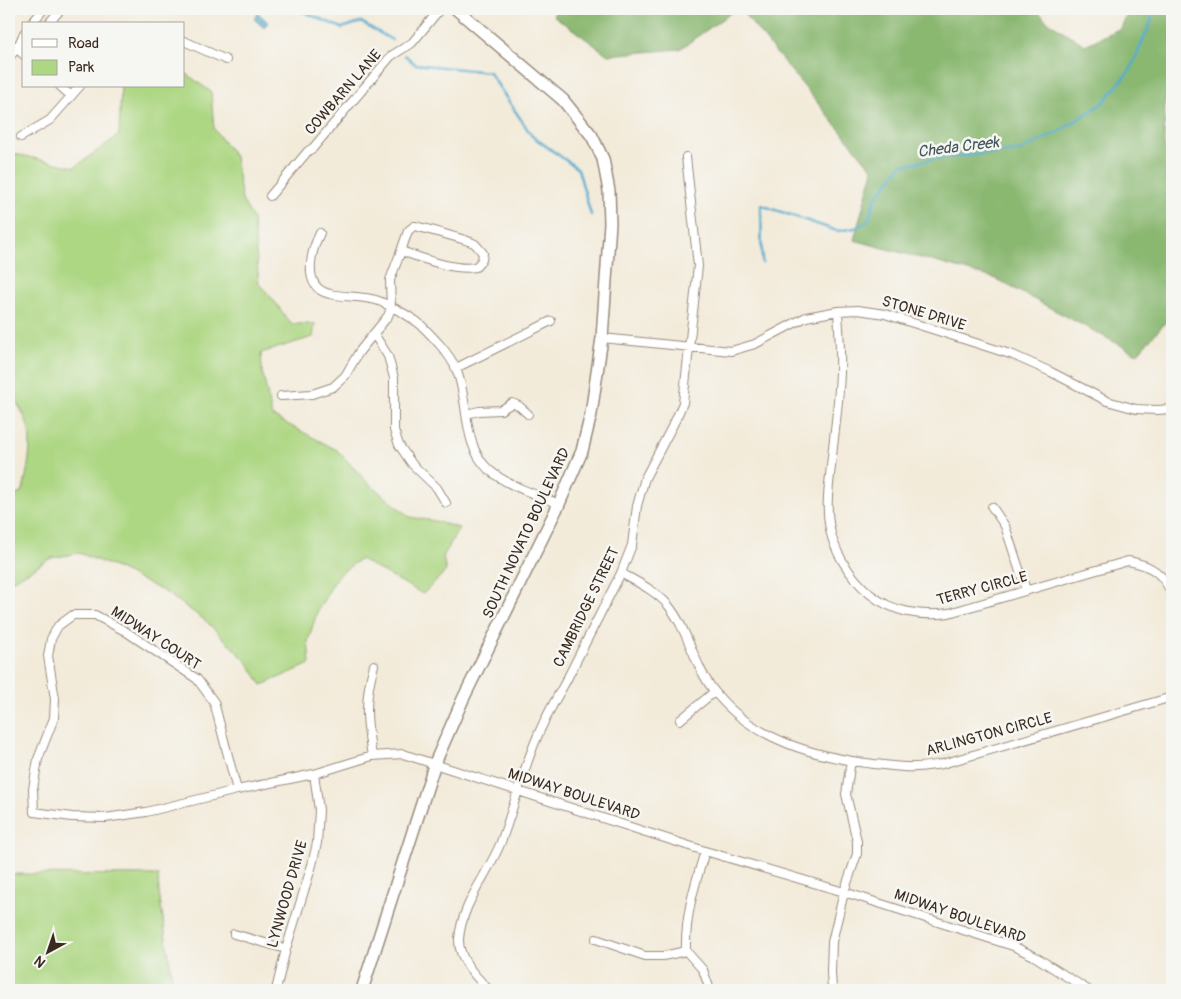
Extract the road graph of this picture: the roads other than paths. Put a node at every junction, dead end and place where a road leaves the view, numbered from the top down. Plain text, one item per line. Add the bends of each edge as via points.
1 (44, 9) edge
2 (61, 9) edge
3 (440, 9) edge
4 (456, 9) edge
5 (33, 22) edge
6 (50, 22) edge
7 (185, 41) edge
8 (9, 42) edge
9 (20, 48) edge
10 (9, 57) edge
11 (226, 60) dead end
12 (62, 88) edge
13 (78, 88) edge
14 (71, 96) junction
15 (21, 137) dead end
16 (686, 157) dead end
17 (270, 196) dead end
18 (320, 233) dead end
19 (401, 251) junction
20 (391, 308) junction
21 (838, 311) junction
22 (551, 321) dead end
23 (374, 334) junction
24 (602, 338) junction
25 (690, 348) junction
26 (456, 368) junction
27 (281, 396) dead end
28 (1172, 408) edge
29 (466, 414) junction
30 (528, 414) dead end
31 (446, 503) dead end
32 (559, 504) junction
33 (992, 507) dead end
34 (621, 573) junction
35 (1026, 590) junction
36 (1172, 596) edge
37 (374, 665) dead end
38 (714, 692) junction
39 (1172, 697) edge
40 (680, 720) dead end
41 (372, 756) junction
42 (851, 761) junction
43 (435, 764) junction
44 (314, 774) junction
45 (237, 790) junction
46 (518, 791) junction
47 (34, 812) joint
48 (705, 851) junction
49 (844, 892) junction
50 (234, 934) dead end
51 (596, 939) dead end
52 (286, 949) junction
53 (686, 951) junction
54 (276, 990) edge
55 (362, 990) edge
56 (489, 990) edge
57 (710, 990) edge
58 (832, 990) edge
59 (1088, 990) edge

1 - 5 street
2 - 6 street
3 - 17 street, COWBARN LANE via 412,43 391,56
4 - 24 main road, SOUTH NOVATO BOULEVARD via 563,100 592,136 603,159 610,223
7 - 11 street
8 - 9 street
9 - 10 street
12 - 14 street
13 - 14 street
14 - 15 street via 50,120
16 - 25 street, CAMBRIDGE STREET via 698,266
18 - 20 street via 310,266 312,280 319,290 373,299
19 - 19 street via 408,231 414,226 474,243 483,254 476,267 468,269
19 - 20 street via 390,280
20 - 23 street
20 - 26 street via 414,319 434,338
21 - 25 street, STONE DRIVE via 806,317 755,344 731,351
21 - 28 street, STONE DRIVE via 886,314 1013,356 1106,401 1136,409
21 - 35 street, TERRY CIRCLE via 840,371 827,501 829,525 850,572 877,599 918,615 949,613
22 - 26 street
23 - 27 street via 346,376 332,387 312,394
23 - 31 street via 388,356 394,378 394,430 399,445
24 - 25 street, STONE DRIVE
24 - 32 main road, SOUTH NOVATO BOULEVARD via 592,414 582,451
25 - 34 street, CAMBRIDGE STREET via 682,403 645,478 632,544
26 - 29 street
29 - 30 street via 501,410 512,403
29 - 32 street via 472,442 489,470 503,480
32 - 43 main road, SOUTH NOVATO BOULEVARD via 463,699
33 - 35 street via 1005,526
34 - 38 street, ARLINGTON CIRCLE via 667,604
34 - 46 street, CAMBRIDGE STREET via 538,735
35 - 36 street, TERRY CIRCLE via 1128,561 1142,563 1163,576
37 - 41 street via 368,688 366,724
38 - 40 street
38 - 42 street, ARLINGTON CIRCLE via 735,714 758,730 809,752
39 - 42 street, ARLINGTON CIRCLE via 942,764 914,767
41 - 43 street, MIDWAY BOULEVARD via 403,754
41 - 44 street, MIDWAY BOULEVARD
42 - 49 street via 846,794 857,854
43 - 46 street, MIDWAY BOULEVARD
43 - 55 main road, SOUTH NOVATO BOULEVARD
44 - 45 street, MIDWAY BOULEVARD
44 - 52 street, LYNWOOD DRIVE via 319,810 317,843
45 - 47 street, MIDWAY BOULEVARD via 146,812 105,818
45 - 47 street, MIDWAY COURT via 214,702 197,679 95,615 73,615 58,626 51,639 48,656 55,699 54,718 38,759 33,790
46 - 48 street, MIDWAY BOULEVARD
46 - 56 street, CAMBRIDGE STREET via 497,851 472,894 459,940 466,963
48 - 49 street, MIDWAY BOULEVARD
48 - 53 street via 689,905
49 - 58 street via 832,942
49 - 59 street, MIDWAY BOULEVARD via 1013,946
50 - 52 street
51 - 53 street via 645,956
52 - 54 street, LYNWOOD DRIVE
53 - 57 street via 703,970

